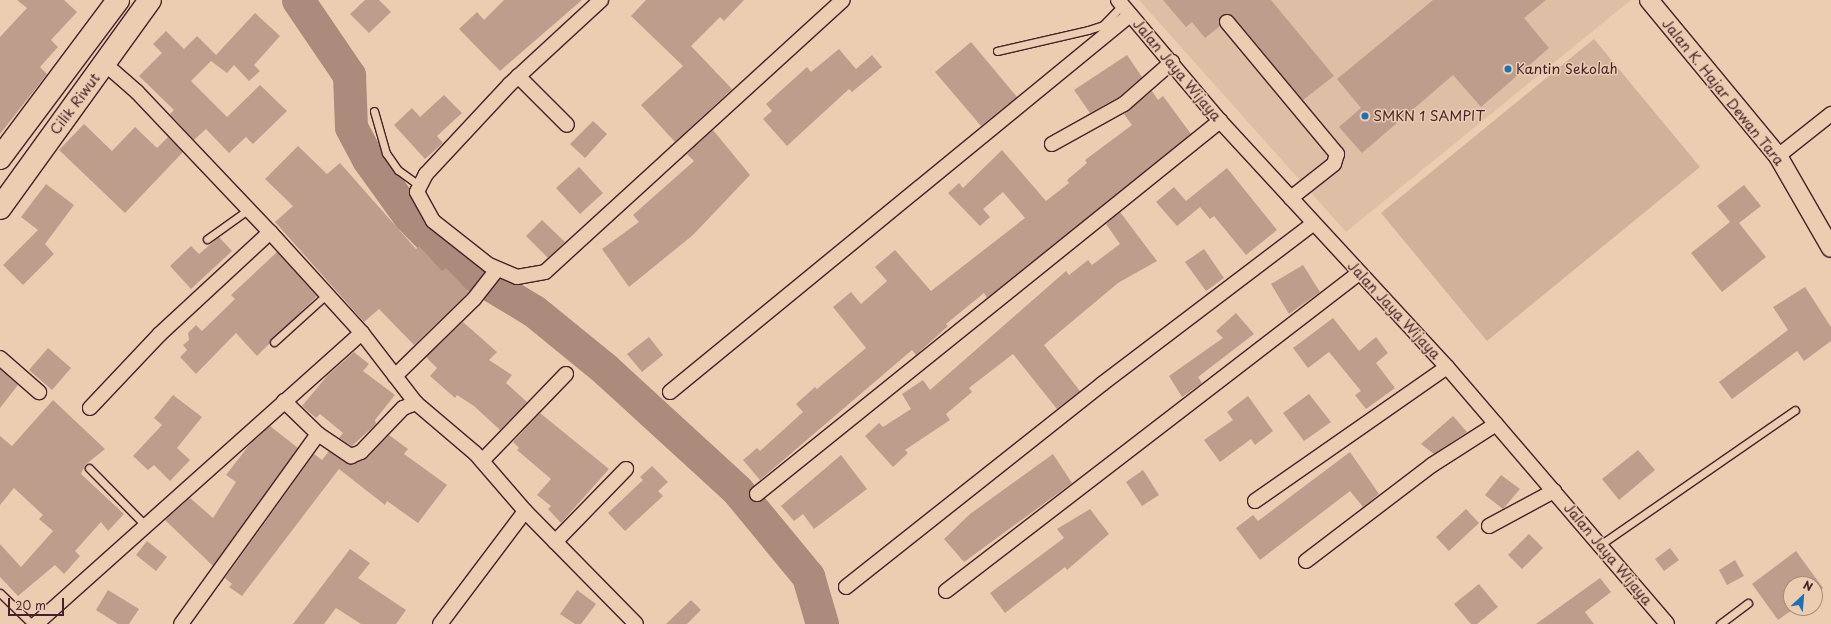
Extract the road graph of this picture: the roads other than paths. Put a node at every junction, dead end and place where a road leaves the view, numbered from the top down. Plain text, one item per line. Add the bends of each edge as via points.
1 (118, 0) edge
2 (150, 0) edge
3 (601, 0) edge
4 (843, 0) edge
5 (1649, 0) edge
6 (1124, 7) edge
7 (1227, 22) dead end
8 (997, 51) dead end
9 (1172, 62) junction
10 (105, 64) junction
11 (518, 76) junction
12 (374, 111) dead end
13 (1831, 114) edge
14 (1220, 121) junction
15 (567, 125) dead end
16 (1052, 144) dead end
17 (1778, 156) junction
18 (0, 158) edge
19 (420, 186) junction
20 (1291, 198) junction
21 (0, 208) edge
22 (248, 209) junction
23 (1313, 224) junction
24 (270, 232) junction
25 (207, 239) dead end
26 (1831, 248) edge
27 (1359, 273) junction
28 (494, 274) junction
29 (326, 295) junction
30 (362, 333) junction
31 (274, 342) dead end
32 (0, 358) edge
33 (1447, 367) junction
34 (566, 374) dead end
35 (395, 376) junction
36 (39, 392) dead end
37 (670, 392) dead end
38 (284, 401) junction
39 (416, 403) junction
40 (90, 408) dead end
41 (1795, 410) dead end
42 (1496, 424) junction
43 (318, 434) junction
44 (482, 461) junction
45 (89, 468) dead end
46 (626, 470) dead end
47 (1554, 491) junction
48 (757, 494) dead end
49 (1255, 501) dead end
50 (525, 511) junction
51 (145, 525) junction
52 (1489, 526) dead end
53 (555, 542) junction
54 (1600, 544) junction
55 (1306, 561) dead end
56 (846, 587) dead end
57 (946, 591) dead end
58 (0, 593) edge
59 (1748, 603) dead end
60 (42, 622) edge
61 (181, 624) edge
62 (440, 624) edge
63 (636, 624) edge
64 (1667, 624) edge
65 (1720, 624) edge

1 - 18 main road, Cilik Riwut
2 - 10 main road, Cilik Riwut
3 - 11 street
4 - 28 street via 545,272 517,277
5 - 17 street, Jalan K. Hajar Dewan Tara
6 - 8 lane via 1103,25
6 - 9 street, Jalan Jaya Wijaya
6 - 37 street
7 - 20 street via 1337,154 1334,164
9 - 14 street, Jalan Jaya Wijaya
9 - 16 street via 1124,104
10 - 21 main road, Cilik Riwut
10 - 22 street via 137,92
11 - 15 street
11 - 19 street via 426,174
12 - 19 lane via 386,153 398,170
13 - 17 street
14 - 20 street, Jalan Jaya Wijaya
14 - 48 street
17 - 26 street, Jalan K. Hajar Dewan Tara
19 - 28 street via 417,192 433,221
20 - 23 street, Jalan Jaya Wijaya
22 - 24 street
22 - 25 lane
23 - 27 street, Jalan Jaya Wijaya
23 - 56 street via 1102,384
24 - 29 street
24 - 40 street via 160,334
27 - 33 street, Jalan Jaya Wijaya
27 - 57 street
28 - 35 street via 474,299
29 - 30 street
29 - 31 lane
30 - 35 street
30 - 38 street
32 - 36 street
33 - 42 street, Jalan Jaya Wijaya
33 - 49 street
34 - 44 street
35 - 39 street
38 - 43 street
38 - 51 street
39 - 43 street via 403,408 360,452 351,456
39 - 44 street
41 - 54 lane
42 - 47 street, Jalan Jaya Wijaya
42 - 55 street via 1432,465
43 - 61 street
44 - 50 street
45 - 51 lane
46 - 53 street
47 - 52 street
47 - 54 street, Jalan Jaya Wijaya
50 - 53 street
50 - 62 street
51 - 60 street
53 - 63 street
54 - 64 street, Jalan Jaya Wijaya
58 - 60 lane
59 - 65 lane

